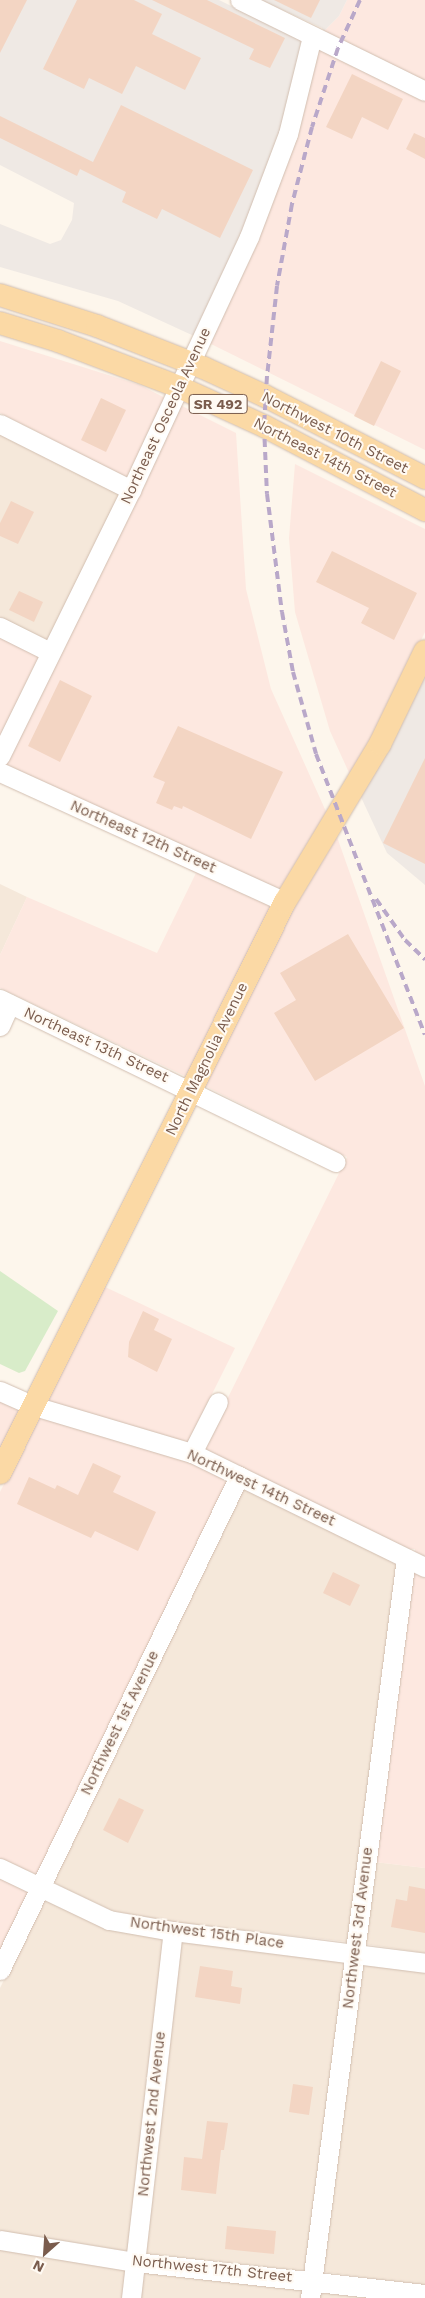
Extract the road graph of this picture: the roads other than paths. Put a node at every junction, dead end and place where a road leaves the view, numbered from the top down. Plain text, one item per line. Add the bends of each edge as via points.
1 (240, 0) edge
2 (312, 36) junction
3 (425, 91) edge
4 (0, 295) edge
5 (0, 323) edge
6 (191, 362) junction
7 (179, 387) junction
8 (0, 424) edge
9 (425, 478) edge
10 (131, 490) junction
11 (425, 510) edge
12 (0, 627) edge
13 (425, 651) edge
14 (50, 652) junction
15 (0, 756) edge
16 (0, 772) edge
17 (285, 902) junction
18 (5, 1001) edge
19 (0, 1026) edge
20 (192, 1090) junction
21 (336, 1162) dead end
22 (0, 1391) edge
23 (218, 1402) dead end
24 (34, 1406) junction
25 (192, 1454) junction
26 (0, 1474) edge
27 (239, 1476) junction
28 (406, 1558) junction
29 (425, 1568) edge
30 (0, 1868) edge
31 (40, 1887) junction
32 (173, 1931) junction
33 (355, 1952) junction
34 (425, 1962) edge
35 (0, 1970) edge
36 (0, 2240) edge
37 (135, 2262) junction
38 (312, 2289) edge
39 (425, 2294) edge
40 (131, 2298) edge

1 - 2 street
2 - 3 street
2 - 6 street, Northeast Osceola Avenue via 288,134 271,184
4 - 6 main road, SR 492 via 97,326
5 - 7 main road, Northeast 14th Street / SR 492 via 58,341
6 - 7 street, Northeast Osceola Avenue
6 - 9 main road, Northwest 10th Street / SR 492
7 - 10 street, Northeast Osceola Avenue
7 - 11 main road, Northeast 14th Street / SR 492 via 264,426
8 - 10 street
10 - 14 street, Northeast Osceola Avenue
12 - 14 street
13 - 17 main road, North Magnolia Avenue via 380,744
14 - 15 street, Northeast Osceola Avenue
16 - 17 street, Northeast 12th Street
17 - 20 main road, North Magnolia Avenue
18 - 19 street
18 - 20 street, Northeast 13th Street
20 - 21 street, Northeast 13th Street
20 - 24 main road, North Magnolia Avenue
22 - 24 street
23 - 25 street
24 - 25 street, Northwest 14th Street
24 - 26 main road, North Magnolia Avenue
25 - 27 street, Northwest 14th Street
27 - 28 street, Northwest 14th Street
27 - 31 street, Northwest 1st Avenue
28 - 29 street, Northwest 14th Street
28 - 33 street, Northwest 3rd Avenue
30 - 31 street, Northwest 15th Place
31 - 32 street, Northwest 15th Place via 110,1920
31 - 35 street, Northwest 1st Avenue
32 - 33 street, Northwest 15th Place
32 - 37 street, Northwest 2nd Avenue
33 - 34 street, Northwest 15th Place
33 - 38 street, Northwest 3rd Avenue
36 - 37 street, Northwest 17th Street
37 - 38 street, Northwest 17th Street
37 - 40 street, Northwest 2nd Avenue
38 - 39 street, Northwest 17th Street

